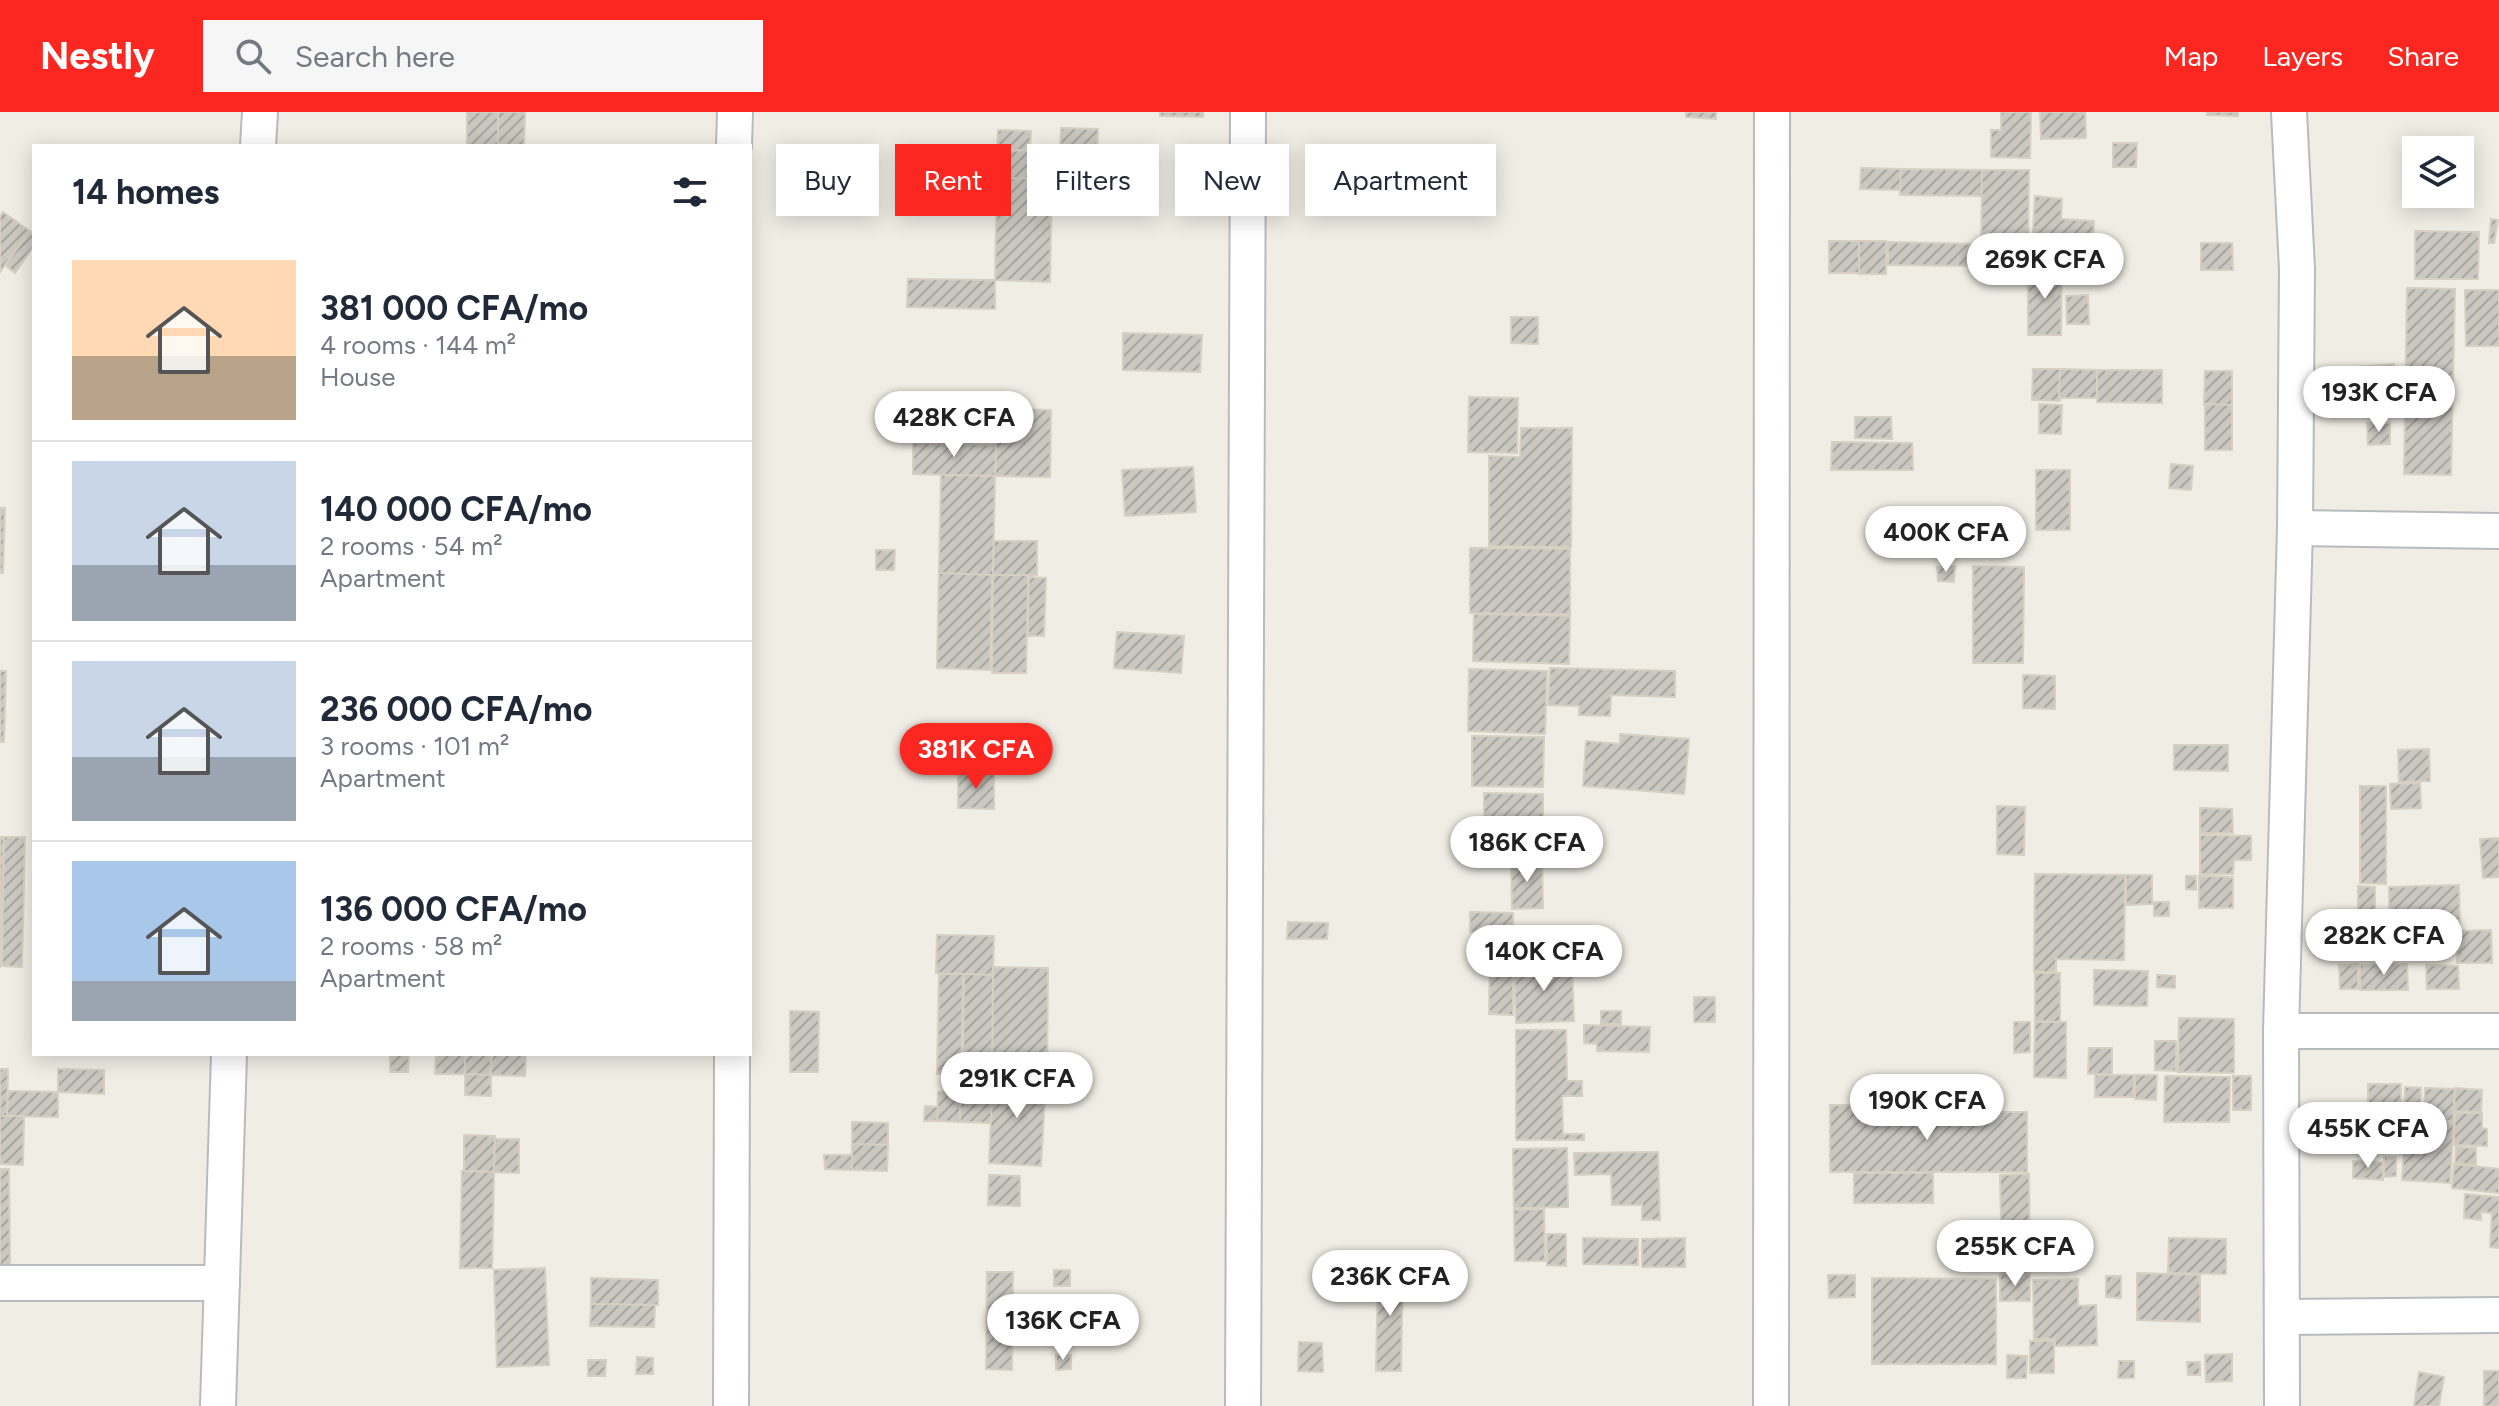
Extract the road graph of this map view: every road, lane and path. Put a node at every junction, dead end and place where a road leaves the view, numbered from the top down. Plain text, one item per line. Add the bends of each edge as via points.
1 (260, 112) edge
2 (735, 112) edge
3 (1248, 112) edge
4 (1772, 112) edge
5 (2289, 112) edge
6 (258, 144) edge
7 (734, 144) edge
8 (2295, 528) junction
9 (2499, 531) edge
10 (2281, 1031) junction
11 (2499, 1031) edge
12 (229, 1056) edge
13 (732, 1056) edge
14 (0, 1283) edge
15 (222, 1283) junction
16 (2499, 1315) edge
17 (2282, 1317) junction
18 (218, 1406) edge
19 (731, 1406) edge
20 (1243, 1406) edge
21 (1771, 1406) edge
22 (2282, 1406) edge

1 - 6 street
2 - 7 street
3 - 20 street
4 - 21 street
5 - 8 street via 2297,269
8 - 9 street
8 - 10 street
10 - 11 street
10 - 17 street
12 - 15 street
13 - 19 street
14 - 15 street
15 - 18 street
16 - 17 street
17 - 22 street

